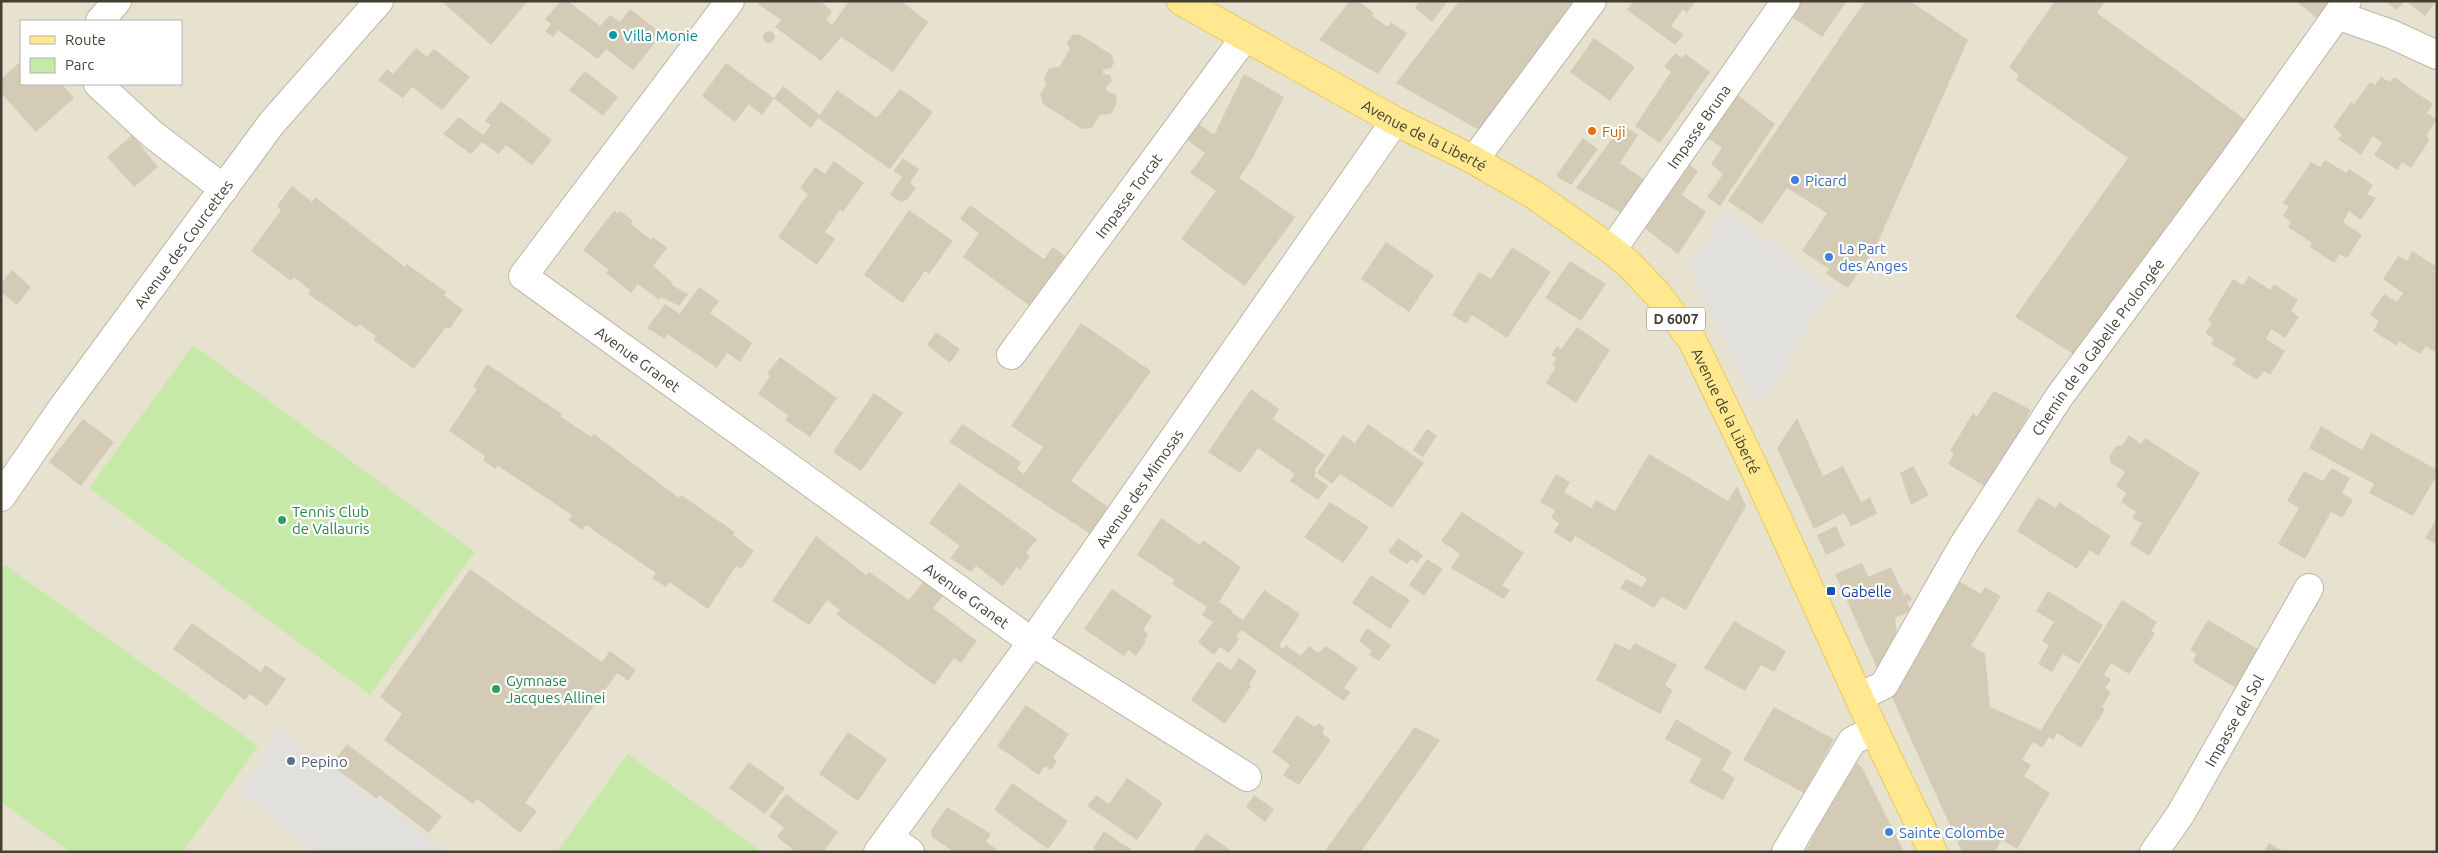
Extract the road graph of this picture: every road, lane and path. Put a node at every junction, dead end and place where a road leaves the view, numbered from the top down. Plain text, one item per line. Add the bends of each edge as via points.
1 (117, 1) edge
2 (379, 1) edge
3 (730, 1) edge
4 (1181, 1) edge
5 (1592, 1) edge
6 (1786, 1) edge
7 (2342, 8) edge
8 (101, 20) edge
9 (1245, 37) junction
10 (2437, 55) edge
11 (99, 85) edge
12 (1395, 121) junction
13 (1474, 160) junction
14 (224, 189) junction
15 (1612, 250) junction
16 (1011, 355) dead end
17 (1, 497) edge
18 (2309, 588) dead end
19 (1032, 642) junction
20 (1859, 698) junction
21 (1874, 730) junction
22 (1247, 777) dead end
23 (892, 847) edge
24 (1786, 852) edge
25 (1933, 852) edge
26 (2154, 852) edge

1 - 8 street
2 - 14 street, Avenue des Courcettes via 271,124
3 - 19 street, Avenue Granet via 523,276
4 - 9 main road, Avenue de la Liberté / D 6007
5 - 13 street
6 - 15 street, Impasse Bruna
7 - 10 street
7 - 20 street, Chemin de la Gabelle Prolongée via 2060,397 1964,544 1884,684
9 - 12 main road, Avenue de la Liberté / D 6007
9 - 16 street, Impasse Torcat
11 - 14 street via 152,134
12 - 13 main road, Avenue de la Liberté / D 6007
12 - 19 street, Avenue des Mimosas
13 - 15 main road, Avenue de la Liberté / D 6007 via 1536,196
14 - 17 street, Avenue des Courcettes via 63,407
15 - 20 main road, Avenue de la Liberté / D 6007 via 1658,295 1692,340
18 - 26 street, Impasse del Sol via 2185,807
19 - 22 street
19 - 23 street, Avenue des Mimosas
20 - 21 main road, Avenue de la Liberté / D 6007
21 - 24 street via 1852,741
21 - 25 main road, Avenue de la Liberté / D 6007

